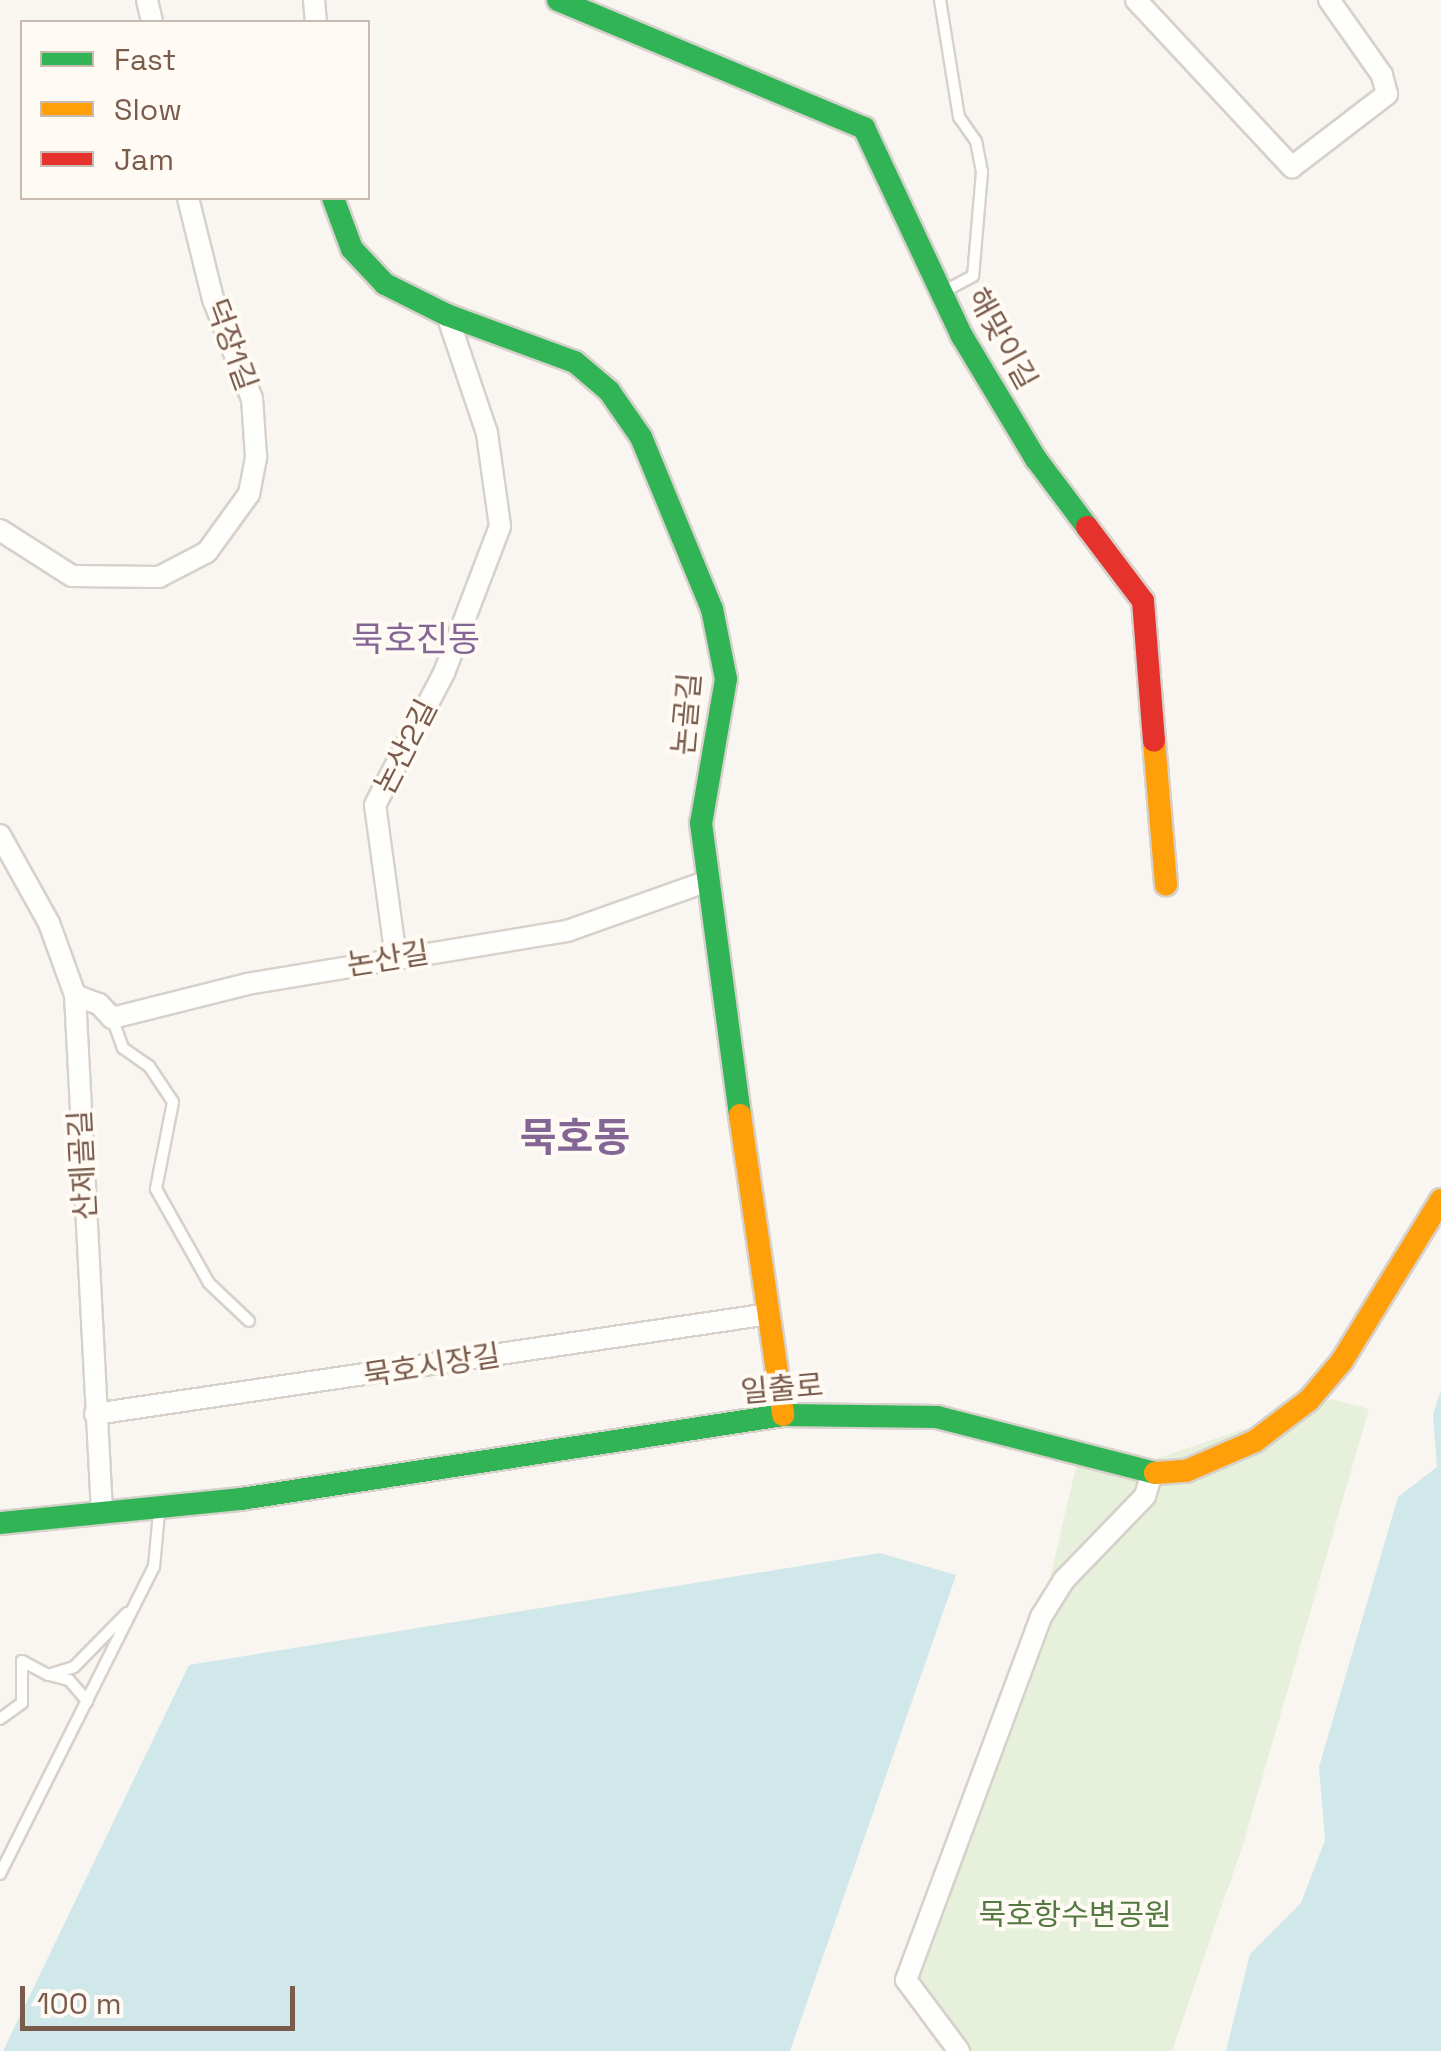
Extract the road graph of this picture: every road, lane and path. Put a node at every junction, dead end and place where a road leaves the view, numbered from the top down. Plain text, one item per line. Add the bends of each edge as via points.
1 (558, 0) edge
2 (940, 0) edge
3 (1136, 0) edge
4 (1328, 0) edge
5 (188, 200) edge
6 (334, 200) edge
7 (942, 292) junction
8 (447, 316) junction
9 (0, 530) edge
10 (0, 836) edge
11 (705, 882) junction
12 (1166, 884) dead end
13 (396, 958) junction
14 (75, 995) junction
15 (112, 1018) junction
16 (1441, 1200) edge
17 (769, 1314) junction
18 (249, 1322) dead end
19 (95, 1414) junction
20 (784, 1415) junction
21 (1152, 1473) junction
22 (160, 1507) junction
23 (102, 1512) junction
24 (0, 1523) edge
25 (135, 1605) junction
26 (48, 1675) junction
27 (87, 1701) junction
28 (2, 1718) edge
29 (0, 1874) edge
30 (958, 2051) edge

1 - 7 street, 해맞이길 via 864,128
2 - 7 lane via 960,118 976,141 982,172 973,276
3 - 4 street via 1292,167 1387,94 1382,75
5 - 9 street, 덕장1길 via 213,300 252,399 256,457 249,494 207,552 159,577 72,576
6 - 8 street, 논골길 via 342,231 364,264 385,284
7 - 12 street, 해맞이길 via 1036,459 1144,601
8 - 11 street, 논골길 via 576,362 610,391 640,437 712,609 726,679 702,823
8 - 13 street, 논산2길 via 488,433 500,526 451,657 376,805
10 - 14 street, 산제골길 via 50,924
11 - 13 street, 논산길 via 567,931
11 - 17 street, 논골길
13 - 15 street, 논산길 via 247,984
14 - 15 street via 99,1004
14 - 19 street, 산제골길
15 - 18 lane via 123,1048 149,1066 173,1102 156,1189 209,1283
16 - 21 street, 일출로 via 1342,1361 1309,1400 1255,1441 1212,1461
17 - 19 street, 묵호시장길
17 - 20 street, 논골길
19 - 23 street, 산제골길
20 - 21 street, 일출로 via 937,1417
20 - 22 street, 일출로
21 - 30 street via 1145,1496 1064,1580 1040,1617 906,1980
22 - 23 street, 일출로
22 - 25 lane via 154,1567
23 - 24 street, 일출로
25 - 26 lane via 74,1667
25 - 27 lane
26 - 27 lane via 69,1680
26 - 28 lane via 22,1661 22,1703
27 - 29 lane

